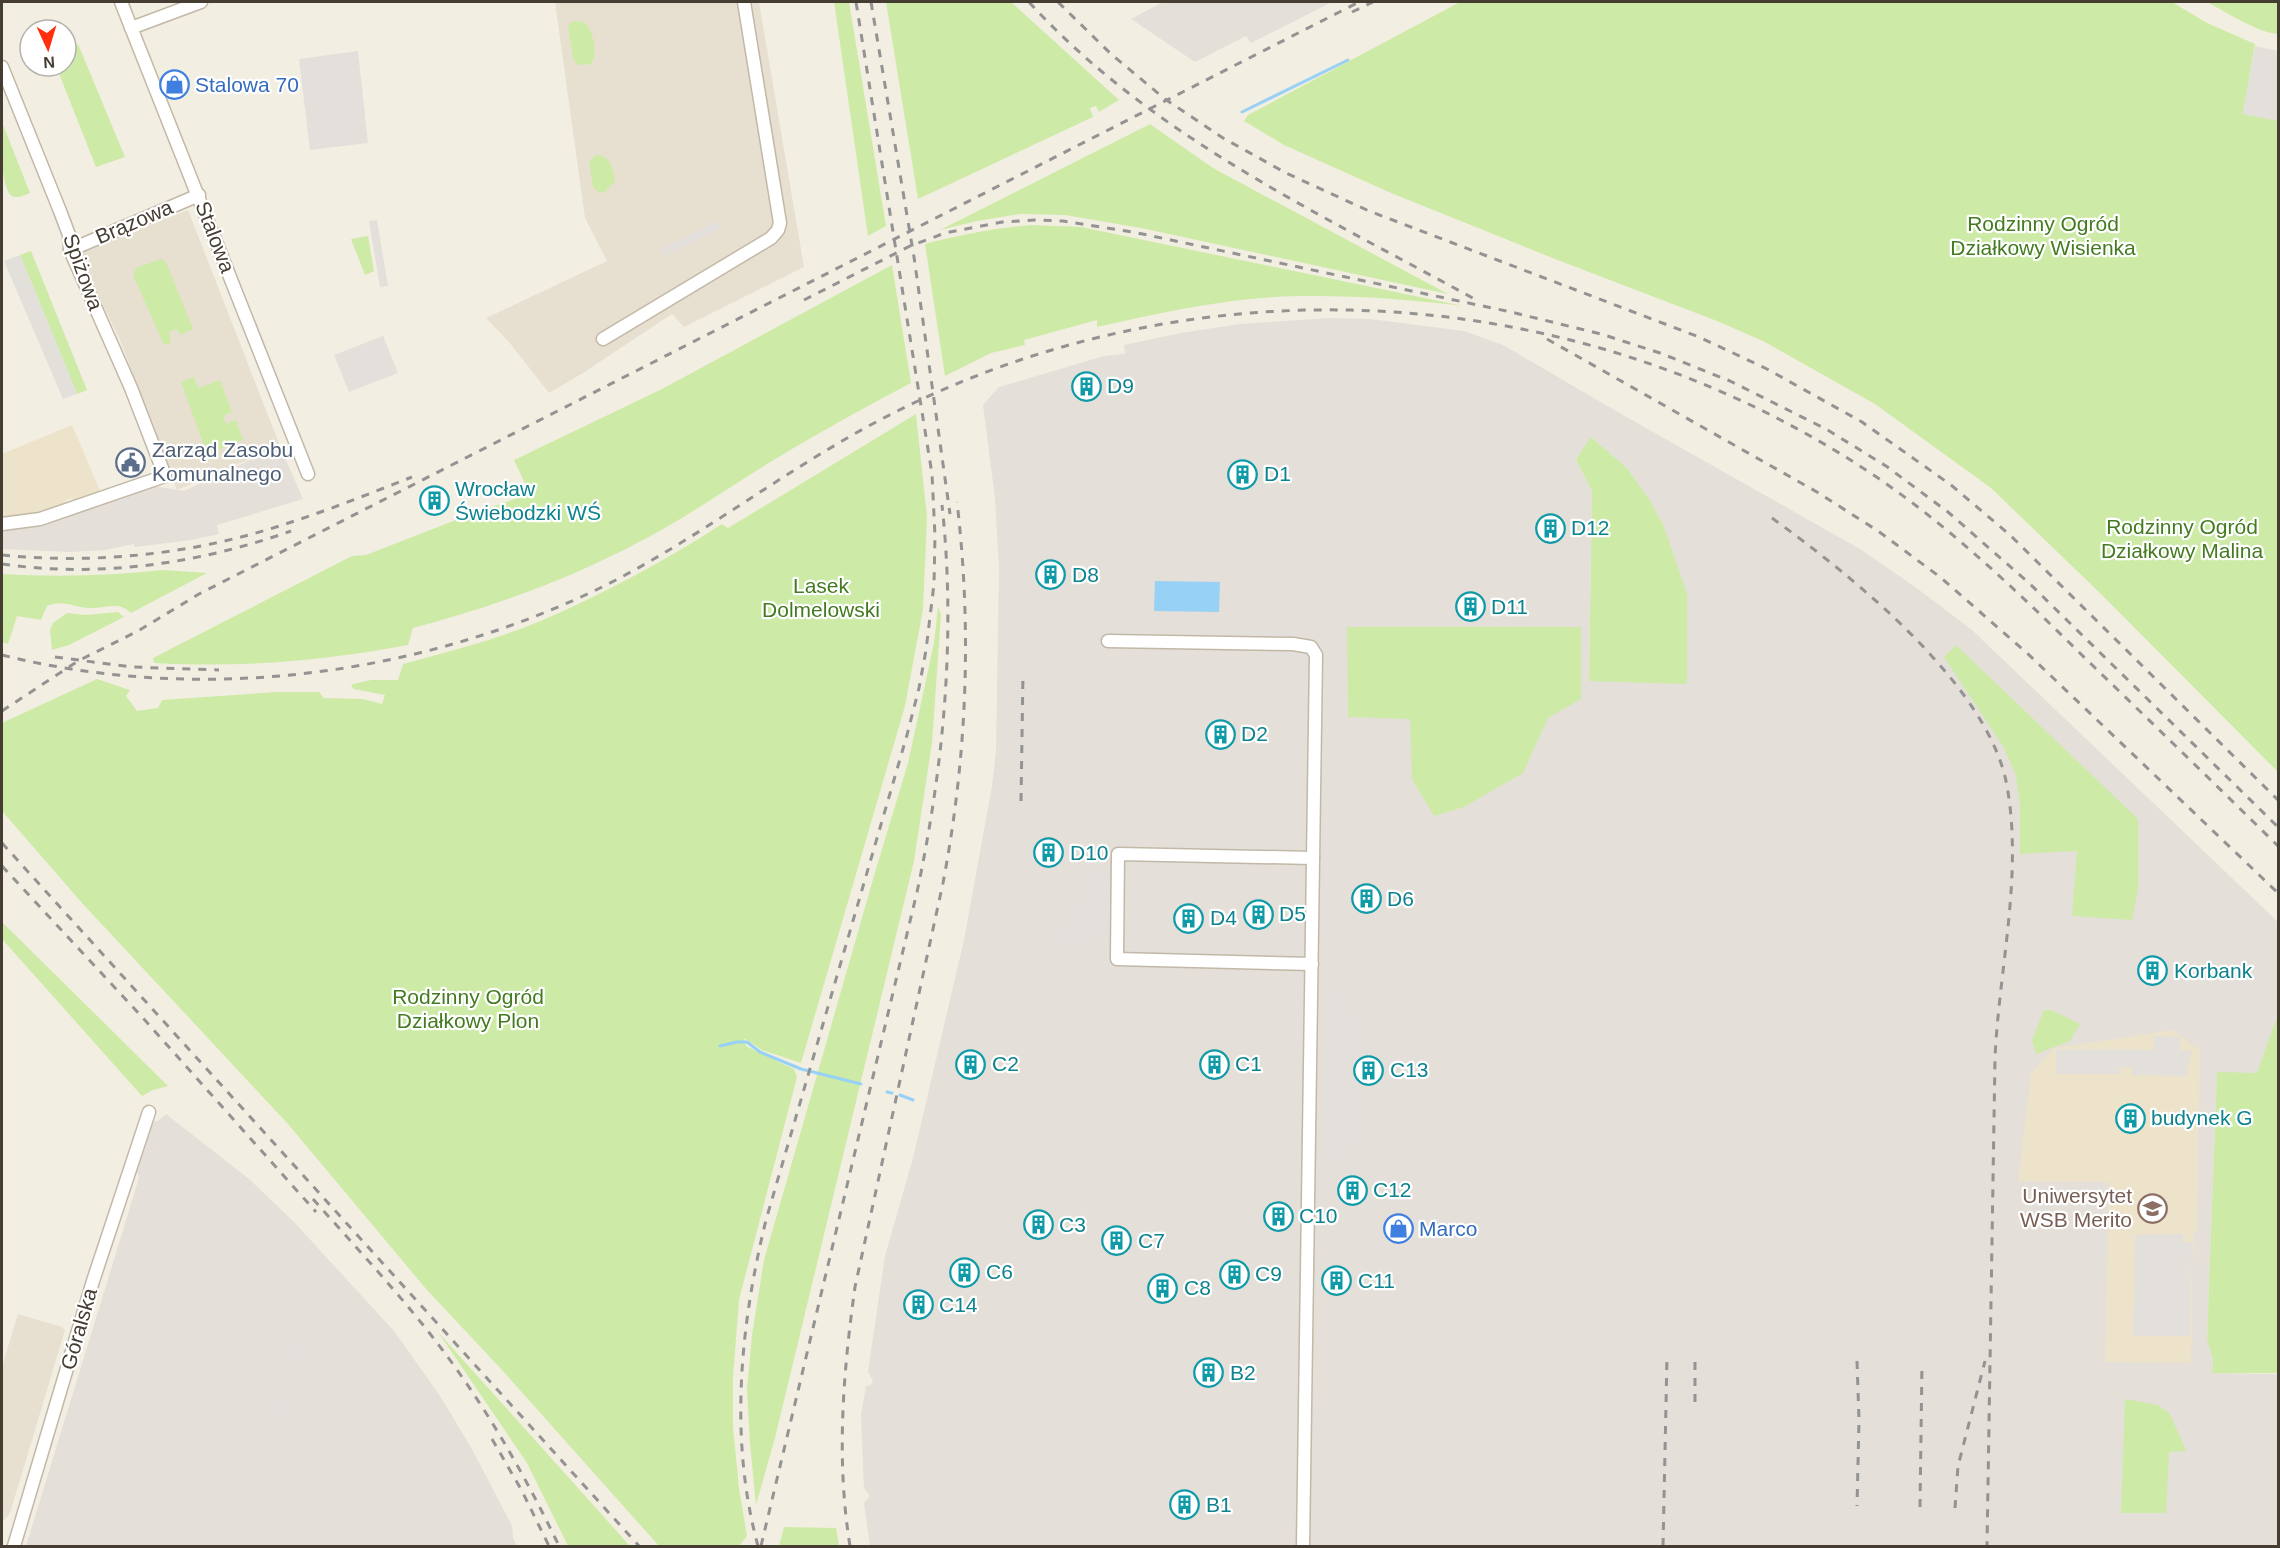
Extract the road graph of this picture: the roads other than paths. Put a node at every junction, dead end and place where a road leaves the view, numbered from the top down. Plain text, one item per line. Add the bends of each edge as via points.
1 (121, 2) edge
2 (201, 2) edge
3 (744, 2) edge
4 (132, 28) junction
5 (2, 67) edge
6 (199, 195) junction
7 (70, 250) junction
8 (603, 339) dead end
9 (308, 474) dead end
10 (2, 524) edge
11 (1108, 641) dead end
12 (1313, 858) junction
13 (1312, 964) junction
14 (149, 1112) dead end
15 (14, 1546) edge
16 (1303, 1546) edge

1 - 4 street, Stalowa
2 - 4 street
3 - 8 street via 780,223 778,230 771,238
4 - 6 street, Stalowa
5 - 7 street, Spiżowa via 69,235
6 - 7 street, Brązowa
6 - 9 street, Stalowa
7 - 10 street, Spiżowa via 165,476 40,519
11 - 12 street via 1311,647 1317,665
12 - 13 street
12 - 13 street via 1118,855 1117,905 1117,959
13 - 16 street
14 - 15 street, Góralska via 93,1281

